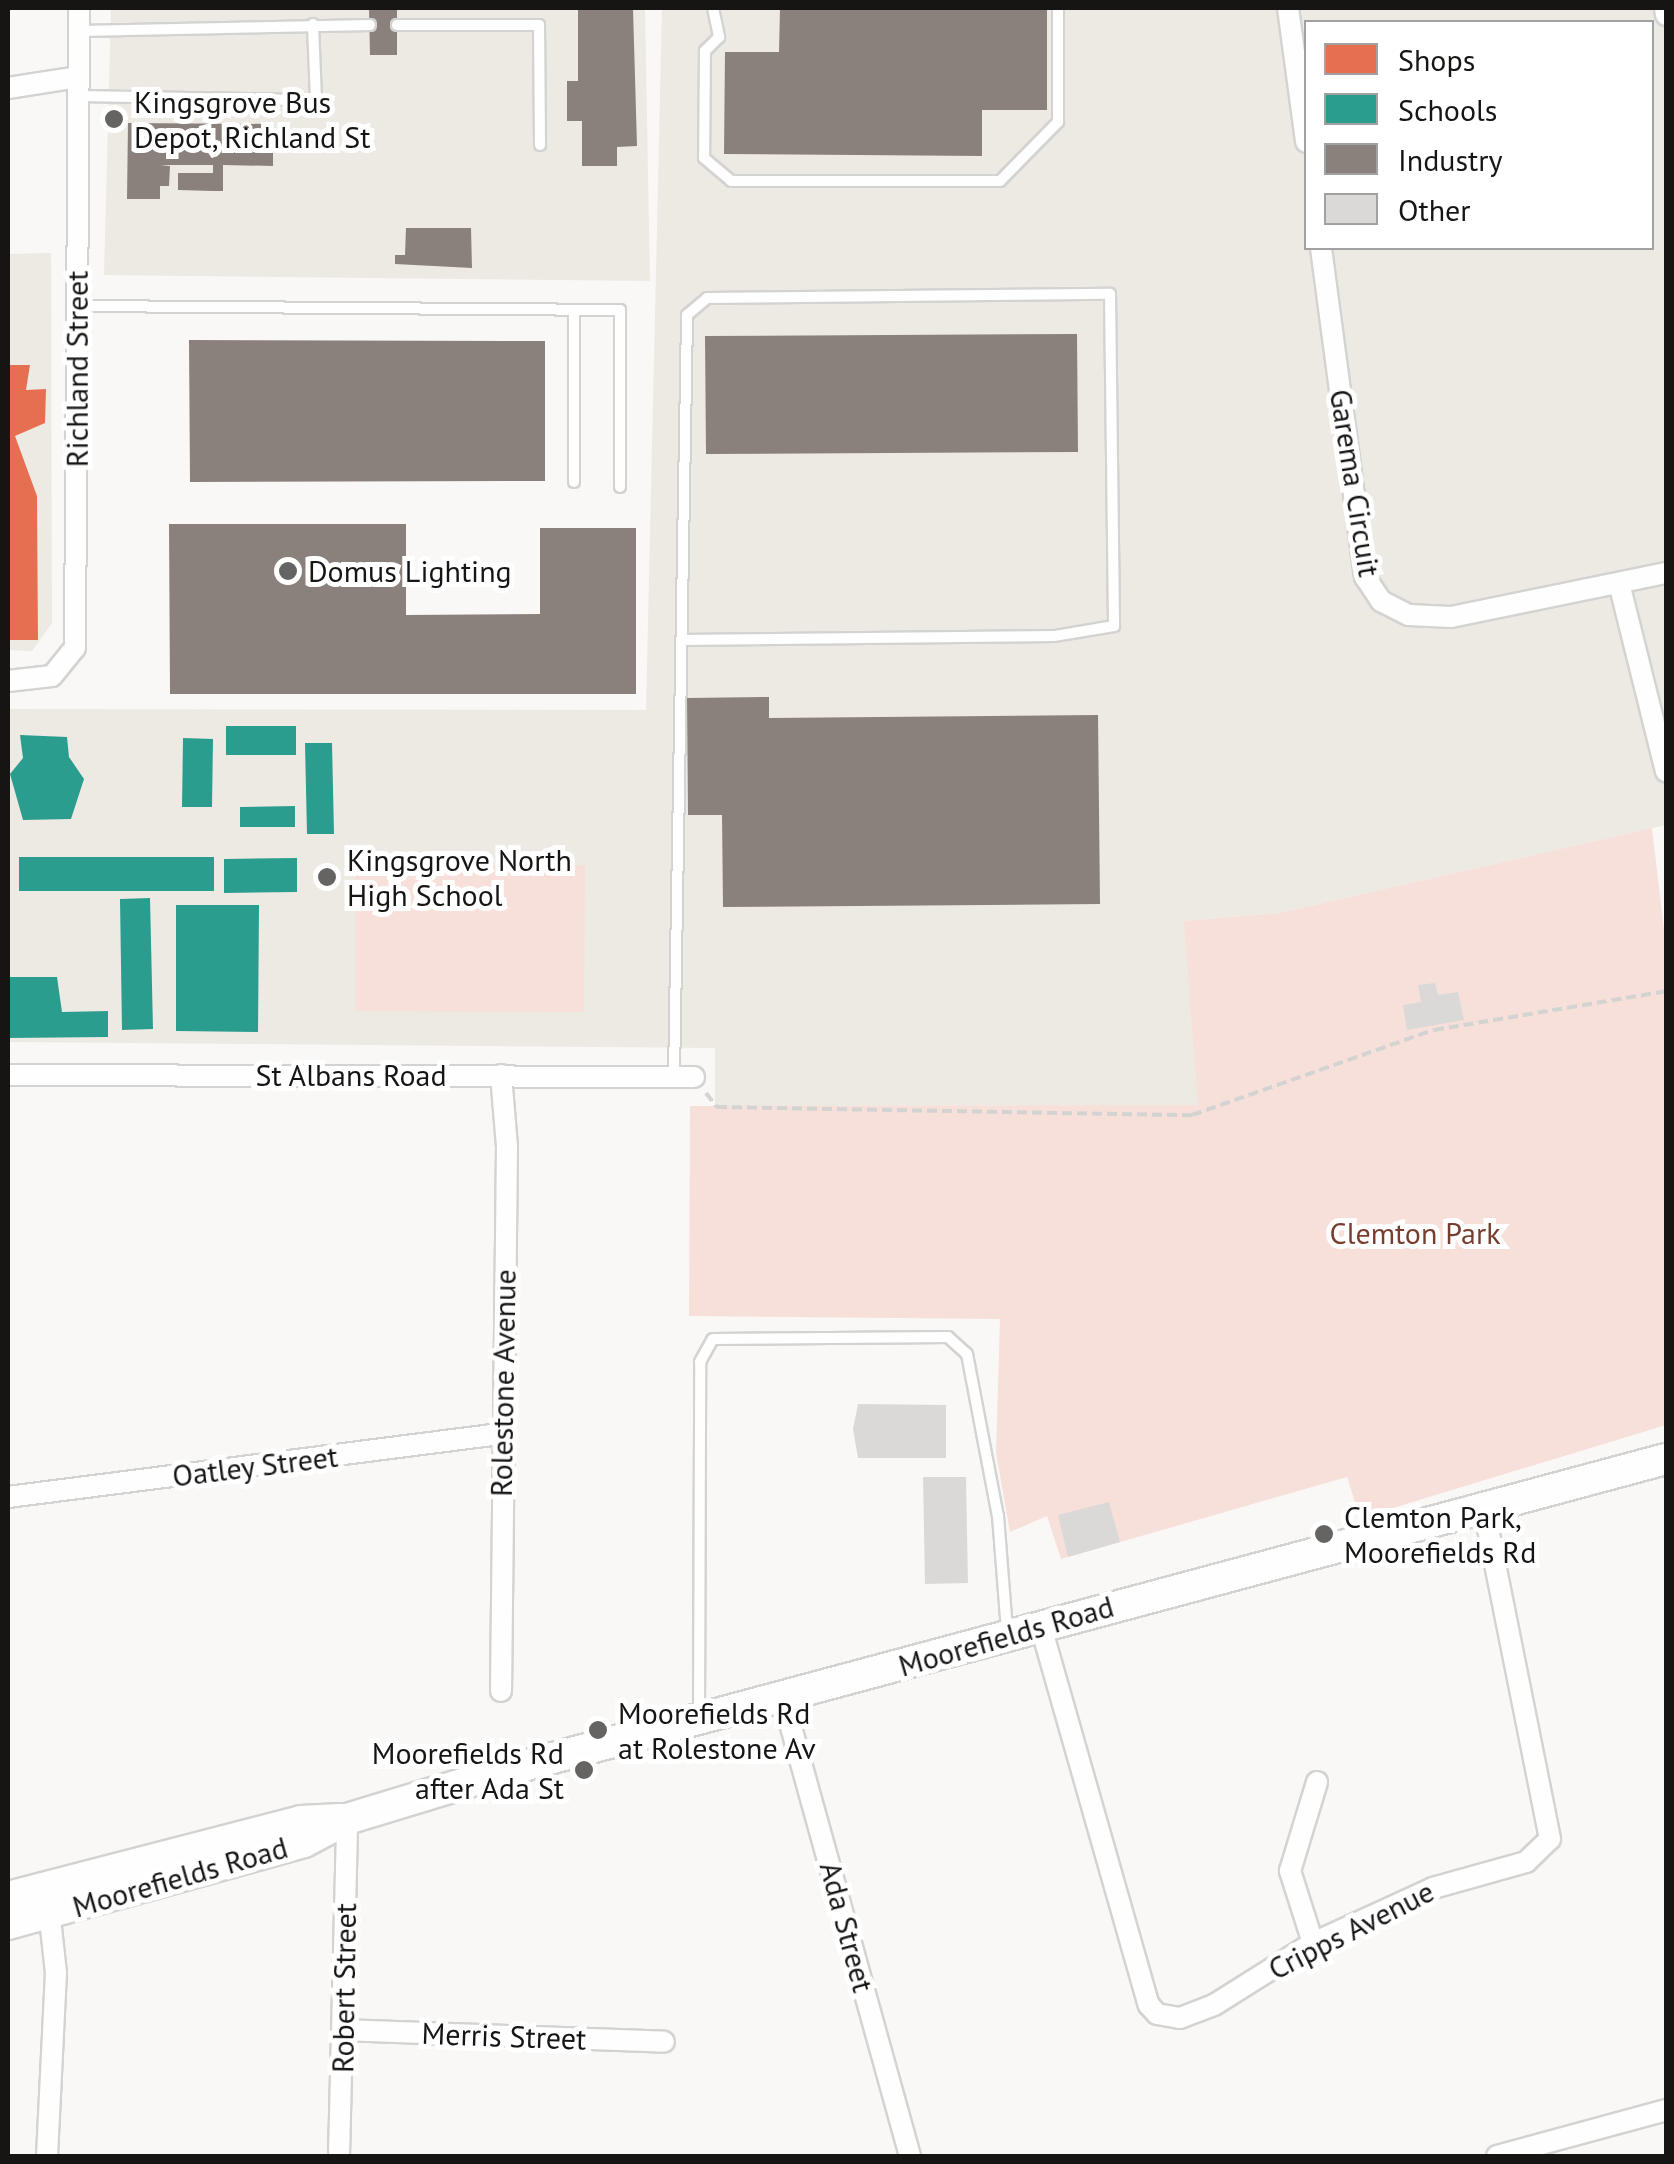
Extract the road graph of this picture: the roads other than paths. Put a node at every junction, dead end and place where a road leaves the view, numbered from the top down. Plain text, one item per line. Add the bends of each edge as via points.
1 (80, 8) edge
2 (713, 8) edge
3 (1058, 8) edge
4 (1288, 8) edge
5 (1664, 8) edge
6 (1666, 15) edge
7 (313, 24) junction
8 (370, 24) dead end
9 (397, 24) dead end
10 (80, 30) junction
11 (79, 86) junction
12 (8, 88) edge
13 (1304, 127) edge
14 (540, 145) dead end
15 (1321, 250) edge
16 (77, 306) junction
17 (574, 311) junction
18 (574, 482) dead end
19 (620, 486) dead end
20 (1666, 574) edge
21 (1620, 587) junction
22 (681, 640) junction
23 (8, 681) edge
24 (1666, 771) edge
25 (8, 1075) edge
26 (501, 1075) junction
27 (684, 1077) joint
28 (502, 1434) junction
29 (1666, 1459) edge
30 (8, 1497) edge
31 (1484, 1509) junction
32 (1041, 1627) junction
33 (1007, 1636) junction
34 (502, 1691) dead end
35 (783, 1698) junction
36 (700, 1721) junction
37 (1317, 1782) dead end
38 (347, 1819) junction
39 (8, 1896) edge
40 (48, 1901) junction
41 (8, 1924) edge
42 (1313, 1943) junction
43 (344, 2030) junction
44 (664, 2042) dead end
45 (1666, 2110) edge
46 (47, 2156) edge
47 (339, 2156) edge
48 (910, 2156) edge
49 (1496, 2156) edge

1 - 10 street, Richland Street
2 - 3 lane via 719,37 705,51 704,158 731,181 1000,181 1058,122
4 - 13 street
5 - 6 street
7 - 8 lane
7 - 10 lane
7 - 11 lane via 316,100
9 - 14 lane via 539,25
10 - 11 street, Richland Street
11 - 12 street
11 - 16 street, Richland Street
15 - 21 street, Garema Circuit via 1371,590 1392,608 1428,618
16 - 17 lane
16 - 23 street, Richland Street via 75,648 52,676
17 - 18 lane
17 - 19 lane via 620,310
20 - 21 street, Garema Circuit
21 - 24 street
22 - 22 lane via 1054,636 1114,626 1110,294 708,298 686,316
22 - 27 lane
25 - 26 street, St Albans Road
26 - 27 street, St Albans Road
26 - 28 street, Rolestone Avenue via 507,1147
28 - 30 street, Oatley Street
28 - 34 street, Rolestone Avenue
29 - 31 main road, Moorefields Road
31 - 32 main road, Moorefields Road
31 - 42 street, Cripps Avenue via 1550,1839 1526,1862 1453,1880
32 - 33 main road, Moorefields Road
32 - 42 street, Cripps Avenue via 1152,2010 1170,2018 1199,2013
33 - 35 main road, Moorefields Road
33 - 36 lane via 998,1516 967,1354 948,1337 713,1340 700,1362
35 - 36 main road, Moorefields Road
35 - 48 street, Ada Street
36 - 38 main road, Moorefields Road
37 - 42 street via 1290,1870
38 - 40 main road, Moorefields Road via 301,1820
38 - 43 street, Robert Street
39 - 40 main road, Moorefields Road
40 - 41 main road, Moorefields Road
40 - 46 street via 56,1972
43 - 44 street, Merris Street
43 - 47 street, Robert Street
45 - 49 street

